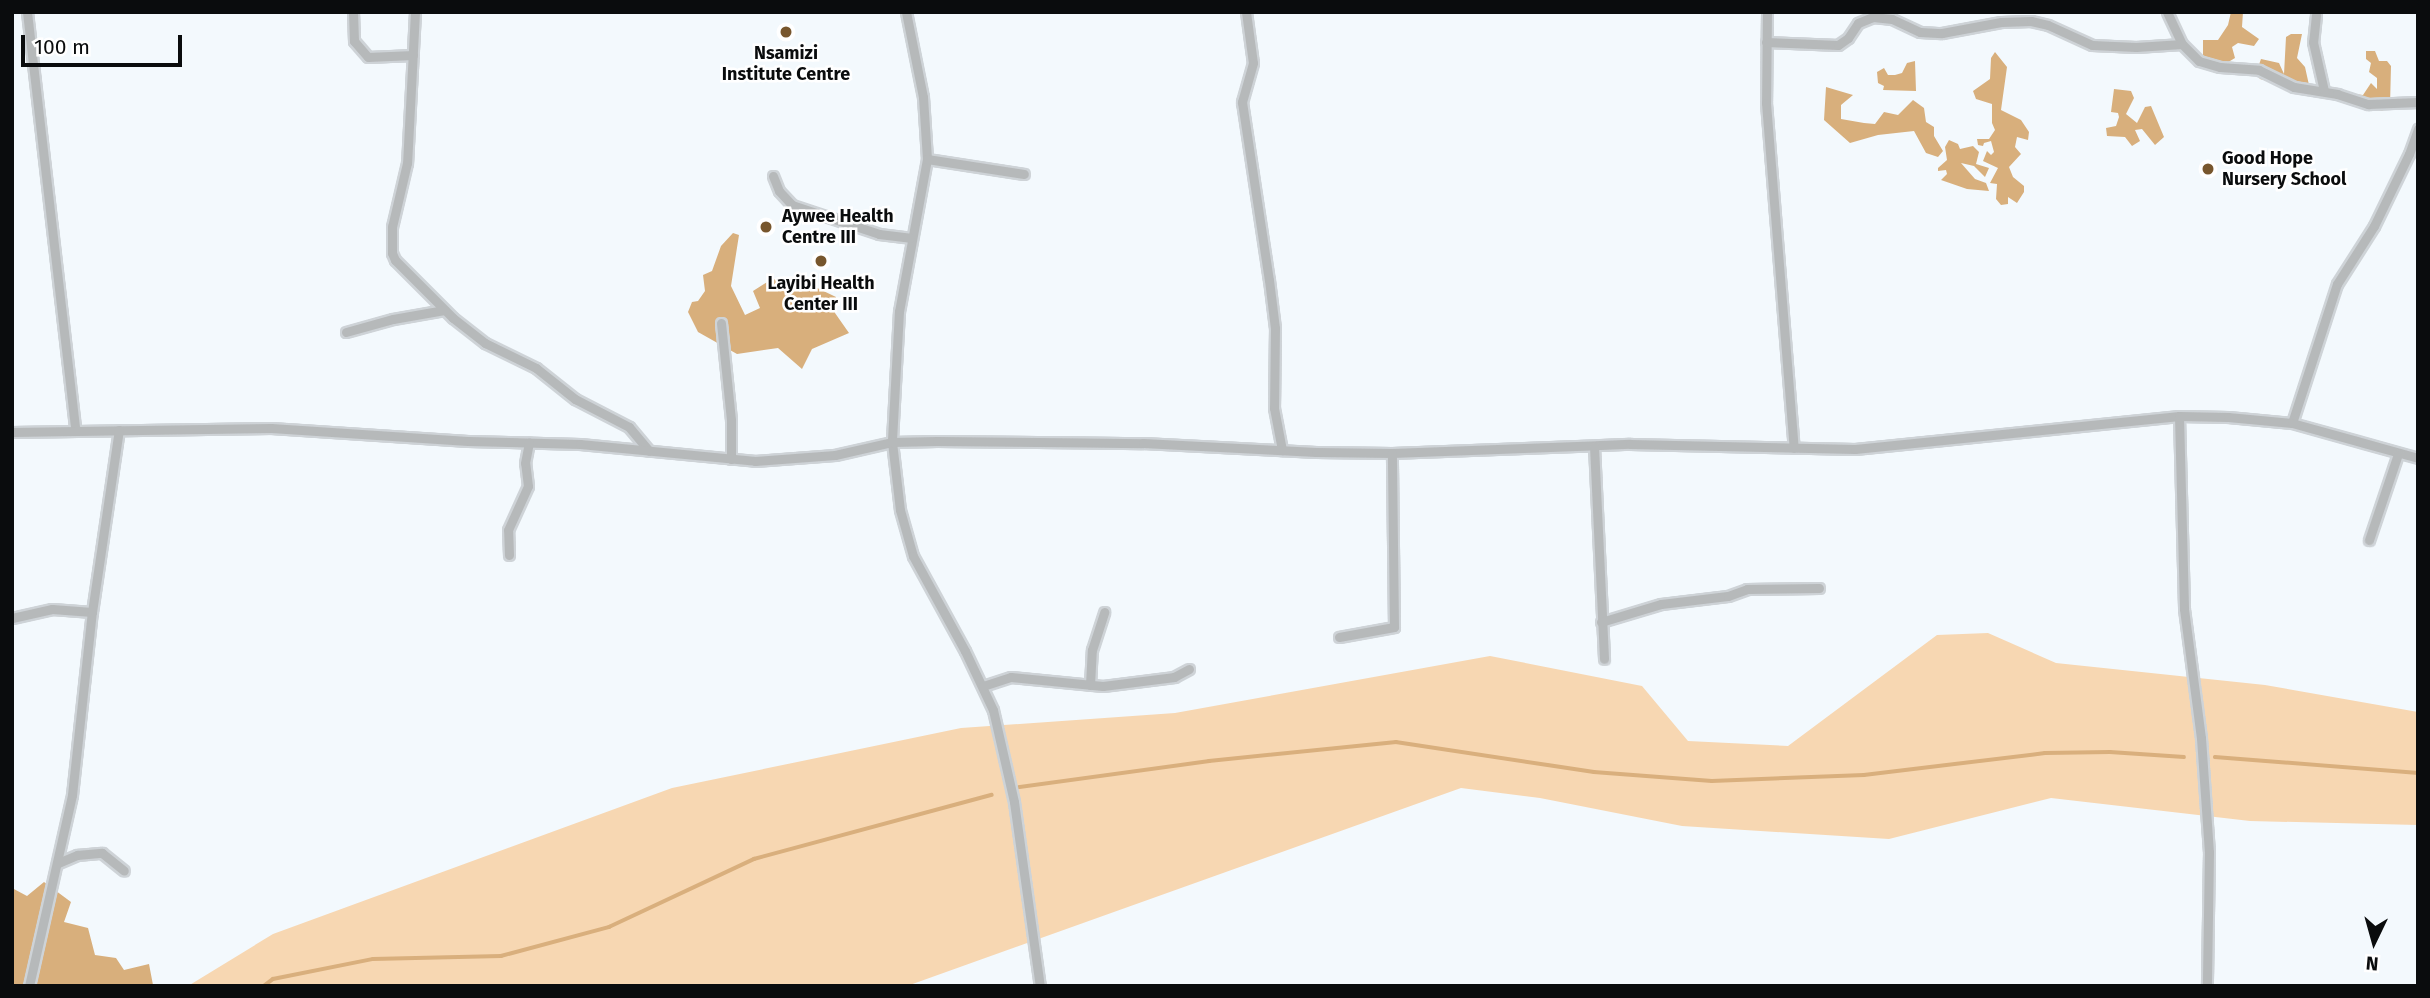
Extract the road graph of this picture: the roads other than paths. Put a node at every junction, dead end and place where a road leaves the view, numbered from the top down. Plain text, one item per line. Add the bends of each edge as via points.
1 (27, 12) edge
2 (354, 12) edge
3 (415, 12) edge
4 (906, 12) edge
5 (1246, 12) edge
6 (1766, 12) edge
7 (2167, 12) edge
8 (2316, 15) dead end
9 (1766, 42) junction
10 (2182, 44) junction
11 (413, 55) junction
12 (2324, 91) junction
13 (2418, 102) edge
14 (2418, 129) edge
15 (927, 159) junction
16 (1024, 174) dead end
17 (773, 176) dead end
18 (910, 238) junction
19 (444, 310) junction
20 (721, 323) dead end
21 (346, 332) dead end
22 (2179, 416) junction
23 (2292, 423) junction
24 (75, 430) junction
25 (119, 430) junction
26 (12, 432) edge
27 (529, 442) junction
28 (892, 442) junction
29 (1594, 446) junction
30 (1794, 449) junction
31 (1282, 450) junction
32 (649, 452) junction
33 (1392, 453) junction
34 (2398, 454) junction
35 (2418, 458) edge
36 (731, 459) junction
37 (2369, 540) dead end
38 (509, 555) dead end
39 (1819, 588) dead end
40 (92, 612) junction
41 (1104, 612) dead end
42 (12, 618) edge
43 (1601, 622) junction
44 (1339, 637) dead end
45 (1604, 659) dead end
46 (1189, 668) dead end
47 (1090, 685) junction
48 (983, 686) junction
49 (58, 863) junction
50 (124, 871) dead end
51 (29, 986) edge
52 (1040, 986) edge
53 (2207, 986) edge

1 - 24 street
2 - 11 street via 354,41 368,57
3 - 11 street
4 - 15 street via 923,97
5 - 31 street via 1253,63 1242,102 1275,328 1274,408
6 - 9 street
7 - 10 street
8 - 12 street via 2313,42
9 - 10 street via 1839,45 1858,23 1881,17 1920,32 2031,21 2092,45
9 - 30 street via 1766,103
10 - 12 street via 2199,61 2259,70 2294,87
11 - 19 street via 407,163 392,227 392,253
12 - 13 street via 2368,104
14 - 23 street via 2374,226 2337,284
15 - 16 street
15 - 18 street
17 - 18 street via 792,205 878,234
18 - 28 street via 898,311
19 - 21 street
19 - 32 street via 493,349 536,368 575,399 635,431
20 - 36 street
22 - 23 street
22 - 30 street via 1980,439
22 - 53 street via 2184,609 2201,738 2209,852
23 - 34 street
24 - 25 street
24 - 26 street
25 - 27 street via 271,428
25 - 40 street
27 - 32 street
27 - 38 street via 525,463 528,486 508,530
28 - 31 street via 1060,441
28 - 36 street via 835,455
28 - 48 street via 900,510 913,556
29 - 30 street
29 - 33 street
29 - 43 street
31 - 33 street
32 - 36 street
33 - 44 street via 1394,627
34 - 35 street
34 - 37 street
39 - 43 street via 1747,589 1728,596 1661,604
40 - 42 street via 52,609
40 - 49 street via 76,770
41 - 47 street via 1092,650
43 - 45 street
46 - 47 street via 1174,677
47 - 48 street via 1011,677
48 - 52 street via 1014,802
49 - 50 street via 77,855 102,853
49 - 51 street

